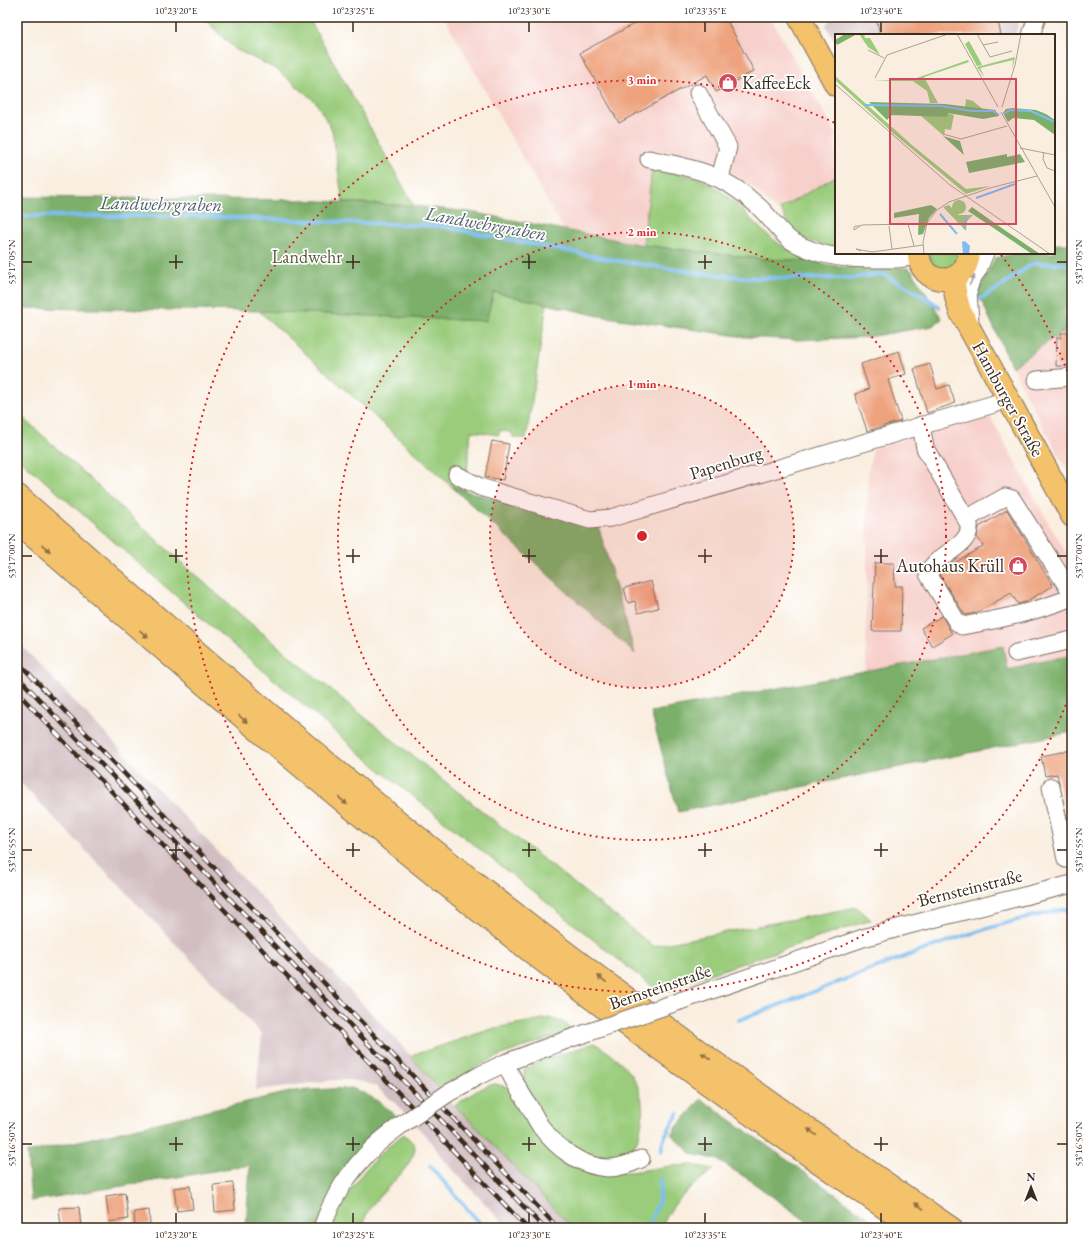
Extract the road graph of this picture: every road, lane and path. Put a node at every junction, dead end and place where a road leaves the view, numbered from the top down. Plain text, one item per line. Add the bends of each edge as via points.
1 (799, 17) edge
2 (1037, 17) edge
3 (1032, 34) edge
4 (835, 83) edge
5 (698, 93) dead end
6 (649, 159) dead end
7 (720, 178) junction
8 (969, 254) edge
9 (985, 254) edge
10 (919, 255) edge
11 (953, 278) junction
12 (971, 332) junction
13 (1072, 377) edge
14 (1037, 380) dead end
15 (1007, 398) junction
16 (920, 425) junction
17 (458, 475) dead end
18 (17, 495) edge
19 (1072, 516) edge
20 (966, 519) junction
21 (17, 522) edge
22 (1072, 595) edge
23 (1072, 640) edge
24 (1016, 653) dead end
25 (1051, 787) dead end
26 (1066, 859) dead end
27 (1072, 884) edge
28 (505, 1063) junction
29 (641, 1159) dead end
30 (322, 1228) edge
31 (914, 1228) edge
32 (951, 1228) edge

1 - 4 main road
2 - 3 street
5 - 7 street via 728,147
6 - 7 street via 686,166
7 - 10 street via 758,206 790,240 811,250 843,258 897,259
8 - 11 main road via 965,268
12 -> 9 street via 968,290
10 - 11 main road via 921,265 933,277
11 - 12 main road, Hamburger Straße via 960,311
12 - 15 main road, Hamburger Straße
13 - 14 street
15 - 16 street, Papenburg
15 - 19 main road, Hamburger Straße
16 - 17 street, Papenburg via 611,518 590,520 480,487
16 - 20 street via 925,448
32 -> 18 main road via 822,1140 511,910 362,792
20 - 22 street via 1005,497 1012,499
20 - 22 street via 970,530 968,537 930,567 928,574 962,626 1032,612
21 -> 31 main road via 248,723 500,928 640,1035
23 - 24 street
25 - 26 street
27 - 28 street, Bernsteinstraße, bridge via 863,938
28 - 29 street via 540,1126 567,1153 588,1163 608,1168 624,1166
28 - 30 street, Bernsteinstraße, bridge via 447,1094 374,1146 351,1173

